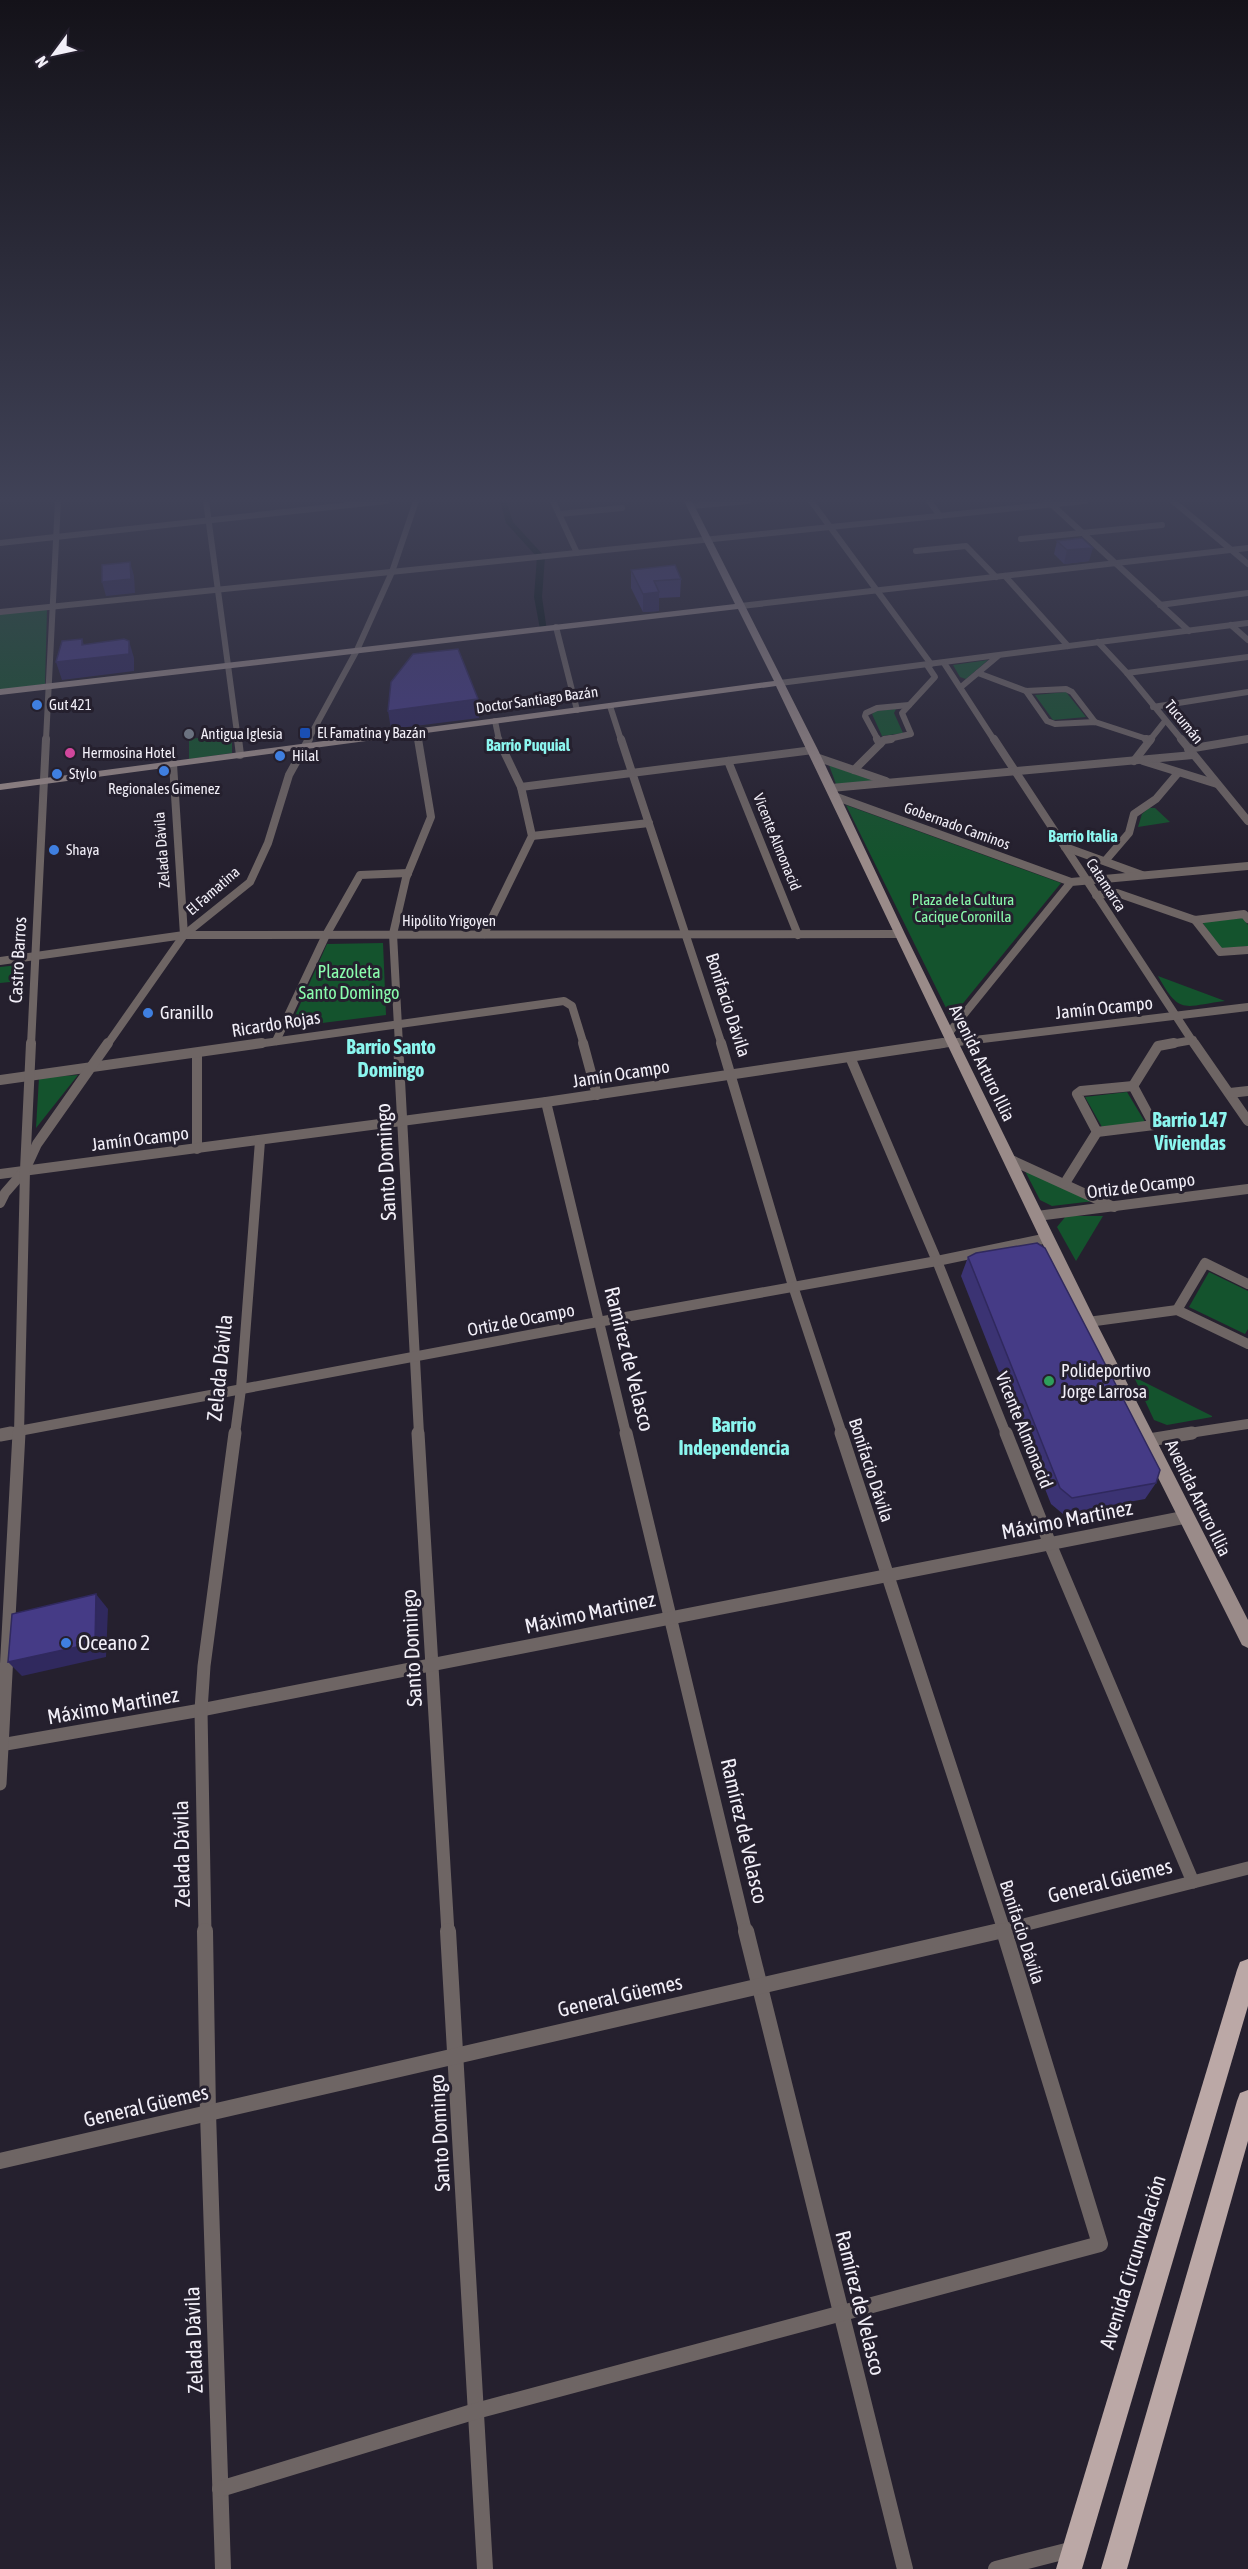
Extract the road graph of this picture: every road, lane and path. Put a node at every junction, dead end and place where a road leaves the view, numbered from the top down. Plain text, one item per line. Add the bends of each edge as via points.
1 (52, 621) edge
2 (223, 621) edge
3 (370, 621) edge
4 (610, 621) edge
5 (749, 621) edge
6 (898, 621) edge
7 (1045, 621) edge
8 (1178, 621) edge
9 (1248, 623) edge
10 (1231, 625) junction
11 (556, 627) junction
12 (1189, 631) junction
13 (1248, 640) edge
14 (1098, 642) junction
15 (1068, 646) junction
16 (357, 650) junction
17 (999, 656) junction
18 (1248, 657) edge
19 (944, 663) junction
20 (929, 665) junction
21 (229, 666) junction
22 (978, 673) junction
23 (1126, 673) junction
24 (780, 683) junction
25 (50, 686) junction
26 (961, 687) junction
27 (1026, 691) junction
28 (0, 692) edge
29 (1248, 692) edge
30 (909, 705) junction
31 (610, 706) junction
32 (1154, 706) junction
33 (577, 710) junction
34 (495, 721) junction
35 (1095, 722) junction
36 (1165, 722) junction
37 (417, 732) junction
38 (1150, 740) junction
39 (1248, 740) edge
40 (880, 744) junction
41 (303, 747) junction
42 (1191, 752) junction
43 (815, 754) junction
44 (240, 755) junction
45 (1137, 760) junction
46 (728, 761) junction
47 (173, 764) junction
48 (854, 770) junction
49 (1015, 771) junction
50 (634, 773) junction
51 (1178, 773) junction
52 (44, 781) junction
53 (892, 783) junction
54 (1217, 784) junction
55 (0, 786) edge
56 (521, 787) junction
57 (833, 792) junction
58 (1248, 821) edge
59 (649, 823) junction
60 (532, 836) junction
61 (1065, 847) junction
62 (1105, 861) junction
63 (1248, 866) edge
64 (408, 873) junction
65 (1146, 876) junction
66 (1087, 880) junction
67 (1071, 882) junction
68 (1096, 895) junction
69 (1248, 919) edge
70 (1195, 920) junction
71 (393, 934) junction
72 (484, 934) junction
73 (899, 934) junction
74 (184, 935) junction
75 (326, 935) junction
76 (798, 935) junction
77 (687, 936) junction
78 (1248, 950) edge
79 (37, 956) junction
80 (0, 961) edge
81 (1248, 1007) edge
82 (1176, 1017) junction
83 (398, 1023) junction
84 (950, 1038) junction
85 (1193, 1040) junction
86 (276, 1041) junction
87 (197, 1053) junction
88 (850, 1057) junction
89 (93, 1066) junction
90 (731, 1073) junction
91 (30, 1075) junction
92 (0, 1080) edge
93 (1133, 1086) junction
94 (1248, 1091) edge
95 (1230, 1094) junction
96 (597, 1095) junction
97 (546, 1102) junction
98 (404, 1120) junction
99 (1248, 1121) edge
100 (1097, 1132) junction
101 (260, 1141) junction
102 (197, 1149) junction
103 (1010, 1159) junction
104 (25, 1170) junction
105 (0, 1174) edge
106 (1065, 1183) junction
107 (1248, 1189) edge
108 (0, 1203) edge
109 (1114, 1207) junction
110 (1037, 1216) junction
111 (1048, 1238) junction
112 (936, 1261) junction
113 (1248, 1284) edge
114 (793, 1286) junction
115 (1177, 1310) junction
116 (598, 1322) junction
117 (1088, 1322) junction
118 (1248, 1344) edge
119 (414, 1357) junction
120 (241, 1389) junction
121 (1248, 1424) edge
122 (19, 1432) junction
123 (0, 1436) edge
124 (1149, 1440) junction
125 (1186, 1517) junction
126 (1050, 1544) junction
127 (886, 1574) junction
128 (671, 1617) junction
129 (1248, 1639) edge
130 (433, 1665) junction
131 (201, 1710) junction
132 (1, 1744) edge
133 (0, 1784) edge
134 (1248, 1868) edge
135 (1193, 1882) junction
136 (1004, 1930) junction
137 (1248, 1970) edge
138 (759, 1986) junction
139 (455, 2055) junction
140 (1248, 2100) edge
141 (208, 2113) junction
142 (0, 2161) edge
143 (841, 2314) junction
144 (476, 2412) junction
145 (220, 2488) junction
146 (1072, 2559) edge
147 (223, 2569) edge
148 (485, 2569) edge
149 (905, 2569) edge
150 (996, 2569) edge
151 (1114, 2569) edge

1 - 25 street, Castro Barros
2 - 21 street
3 - 16 street, El Famatina
4 - 11 main road
5 - 24 main road, Avenida Arturo Illia
6 - 20 street
7 - 15 street
8 - 12 street
9 - 10 street, Doctor Santiago Bazán
10 - 12 street, Doctor Santiago Bazán
10 - 13 street
11 - 16 main road
11 - 33 street
12 - 14 street, Doctor Santiago Bazán
14 - 15 street, Doctor Santiago Bazán
14 - 23 street, Tucumán
15 - 17 street, Doctor Santiago Bazán
16 - 21 main road
16 - 41 street, El Famatina
17 - 19 street, Doctor Santiago Bazán
17 - 22 street
18 - 23 street
19 - 20 street, Doctor Santiago Bazán
19 - 26 street, Catamarca
20 - 24 street, Doctor Santiago Bazán
20 - 30 street via 935,677
21 - 25 main road
21 - 44 street
22 - 26 street
22 - 27 street
23 - 32 street, Tucumán
24 - 31 main road, Doctor Santiago Bazán
24 - 43 main road, Avenida Arturo Illia
25 - 28 main road
25 - 52 street, Castro Barros
26 - 49 street, Catamarca
27 - 35 street via 1066,689
27 - 35 street via 1047,721
29 - 32 street
30 - 40 street via 902,716 911,734
30 - 40 street via 866,713
31 - 33 main road, Doctor Santiago Bazán
31 - 50 street, Bonifacio Dávila
32 - 36 street, Tucumán
33 - 34 main road, Doctor Santiago Bazán
34 - 37 main road, Doctor Santiago Bazán
34 - 56 street via 498,739
35 - 38 street
36 - 38 street
36 - 42 street, Tucumán
37 - 41 main road, Doctor Santiago Bazán
37 - 64 street, Santo Domingo via 431,817
38 - 45 street
39 - 42 street
40 - 48 street
41 - 44 main road, Doctor Santiago Bazán
41 - 74 street, El Famatina via 277,808 259,866 249,882
42 - 45 street
42 - 54 street, Tucumán
43 - 46 street
43 - 48 street
43 - 57 main road, Avenida Arturo Illia
44 - 47 main road, Doctor Santiago Bazán
45 - 49 street
45 - 51 street
46 - 50 street
46 - 76 street, Vicente Almonacid
47 - 52 main road, Doctor Santiago Bazán
47 - 74 street, Zelada Dávila
48 - 53 street
49 - 53 street
49 - 61 street, Catamarca
50 - 56 street
50 - 59 street, Bonifacio Dávila
51 - 54 street
51 - 62 street via 1156,799 1134,814 1129,833
52 - 55 main road, Doctor Santiago Bazán
52 - 79 street, Castro Barros
53 - 57 street
54 - 58 street, Tucumán
56 - 60 street
57 - 67 street, Gobernado Caminos
57 - 73 main road, Avenida Arturo Illia
59 - 60 street
59 - 77 street, Bonifacio Dávila
60 - 72 street
61 - 62 street
61 - 66 street, Catamarca
62 - 65 street
63 - 65 street
64 - 71 street, Santo Domingo
64 - 75 street via 360,875
65 - 66 street
66 - 67 street
66 - 68 street, Catamarca
67 - 84 street
68 - 70 street via 1117,893
68 - 82 street, Catamarca
69 - 70 street via 1244,914
70 - 78 street via 1220,952
71 - 72 street, Hipólito Yrigoyen
71 - 75 street, Hipólito Yrigoyen
71 - 83 street, Santo Domingo
72 - 77 street, Hipólito Yrigoyen
73 - 76 street, Hipólito Yrigoyen
73 - 84 main road, Avenida Arturo Illia
74 - 75 street, Hipólito Yrigoyen
74 - 79 street, Hipólito Yrigoyen
74 - 89 street, El Famatina
75 - 86 street
76 - 77 street, Hipólito Yrigoyen
77 - 90 street, Bonifacio Dávila
79 - 80 street, Hipólito Yrigoyen
79 - 91 street, Castro Barros
81 - 82 street, Jamín Ocampo
82 - 84 street, Jamín Ocampo
82 - 85 street, Catamarca
83 - 86 street, Ricardo Rojas
83 - 96 street, Ricardo Rojas via 564,1000 572,1006
83 - 98 street, Santo Domingo
84 - 88 street, Jamín Ocampo
84 - 103 main road, Avenida Arturo Illia
85 - 93 street via 1158,1046
85 - 95 street, Catamarca
86 - 87 street, Ricardo Rojas
87 - 89 street, Ricardo Rojas
87 - 102 street
88 - 90 street, Jamín Ocampo
88 - 112 street, Vicente Almonacid
89 - 91 street, Ricardo Rojas
89 - 104 street, El Famatina via 37,1144
90 - 96 street, Jamín Ocampo
90 - 114 street, Bonifacio Dávila
91 - 92 street, Ricardo Rojas
91 - 104 street, Castro Barros
93 - 100 street via 1077,1094
93 - 100 street via 1154,1125
94 - 95 street
95 - 99 street, Catamarca
96 - 97 street, Jamín Ocampo
97 - 98 street, Jamín Ocampo
97 - 116 street, Ramírez de Velasco
98 - 101 street, Jamín Ocampo
98 - 119 street, Santo Domingo
100 - 106 street
101 - 102 street, Jamín Ocampo
101 - 120 street, Zelada Dávila
102 - 104 street, Jamín Ocampo
103 - 106 street
103 - 110 main road, Avenida Arturo Illia
104 - 105 street, Jamín Ocampo
104 - 108 street, El Famatina
104 - 122 street, Castro Barros
106 - 109 street
107 - 109 street, Ortiz de Ocampo
109 - 110 street, Ortiz de Ocampo
110 - 111 main road, Avenida Arturo Illia
111 - 112 street, Ortiz de Ocampo
111 - 117 main road, Avenida Arturo Illia
112 - 114 street, Ortiz de Ocampo
112 - 126 street, Vicente Almonacid
113 - 115 street via 1205,1263
114 - 116 street, Ortiz de Ocampo
114 - 127 street, Bonifacio Dávila
115 - 117 street
115 - 118 street
116 - 119 street, Ortiz de Ocampo
116 - 128 street, Ramírez de Velasco
117 - 124 main road, Avenida Arturo Illia
119 - 120 street, Ortiz de Ocampo
119 - 130 street, Santo Domingo
120 - 122 street, Ortiz de Ocampo
120 - 131 street, Zelada Dávila
121 - 124 street
122 - 123 street, Ortiz de Ocampo
122 - 132 street, Castro Barros
124 - 125 main road, Avenida Arturo Illia
125 - 126 street, Máximo Martinez
125 - 129 main road, Avenida Arturo Illia
126 - 127 street, Máximo Martinez
126 - 135 street, Vicente Almonacid
127 - 128 street, Máximo Martinez
127 - 136 street, Bonifacio Dávila
128 - 130 street, Máximo Martinez
128 - 138 street, Ramírez de Velasco
130 - 131 street, Máximo Martinez
130 - 139 street, Santo Domingo
131 - 132 street, Máximo Martinez
131 - 141 street, Zelada Dávila
132 - 133 street, Castro Barros
134 - 135 street, General Güemes
135 - 136 street, General Güemes
136 - 138 street, General Güemes
136 - 143 street, Bonifacio Dávila via 1100,2244
137 - 146 main road, Avenida Circunvalación
138 - 139 street, General Güemes
138 - 143 street, Ramírez de Velasco
139 - 141 street, General Güemes
139 - 144 street, Santo Domingo
140 - 151 main road
141 - 142 street, General Güemes
141 - 145 street, Zelada Dávila
143 - 144 street
143 - 149 street, Ramírez de Velasco
144 - 145 street
144 - 148 street, Santo Domingo
145 - 147 street, Zelada Dávila
146 - 150 street

